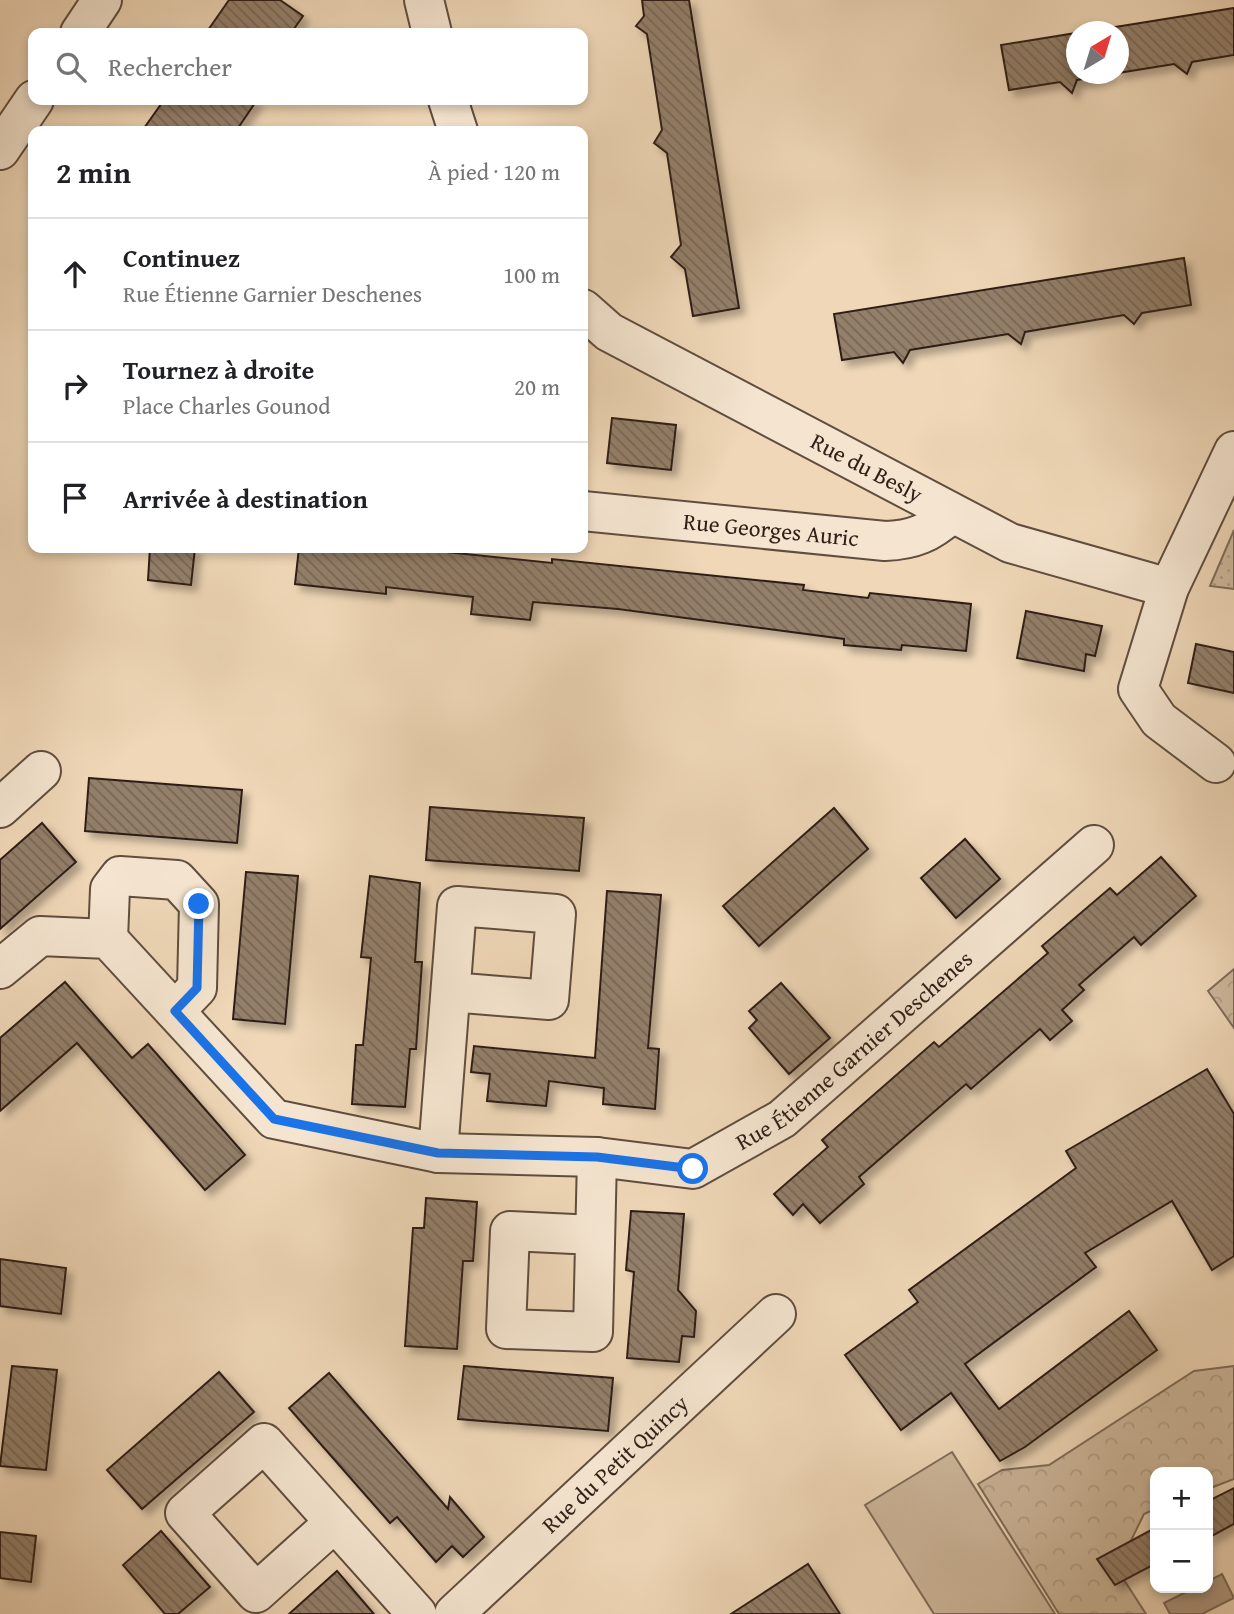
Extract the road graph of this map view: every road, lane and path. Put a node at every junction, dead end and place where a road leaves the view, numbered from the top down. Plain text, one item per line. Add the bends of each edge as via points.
1 (102, 0) edge
2 (424, 0) edge
3 (83, 28) edge
4 (431, 28) edge
5 (31, 105) edge
6 (450, 105) edge
7 (456, 126) edge
8 (0, 150) edge
9 (588, 313) edge
10 (1234, 451) edge
11 (588, 511) edge
12 (951, 514) junction
13 (1169, 588) junction
14 (1216, 763) dead end
15 (41, 771) dead end
16 (0, 808) edge
17 (1094, 845) dead end
18 (108, 939) junction
19 (0, 969) edge
20 (451, 992) dead end
21 (175, 1011) junction
22 (438, 1153) junction
23 (597, 1157) junction
24 (595, 1235) dead end
25 (776, 1314) dead end
26 (335, 1522) dead end
27 (417, 1614) edge
28 (454, 1614) edge

1 - 3 street
2 - 4 street
5 - 8 street
6 - 7 street
9 - 12 street, Rue du Besly via 609,332
10 - 13 street
11 - 12 street, Rue Georges Auric via 885,541 911,540 931,532
12 - 13 street, Rue du Besly via 1010,543
13 - 14 street via 1138,689 1159,720
15 - 16 street
17 - 23 street, Rue Étienne Garnier Deschenes via 782,1119 693,1169
18 - 19 street via 40,936
18 - 21 street, Rue Étienne Garnier Deschenes
18 - 21 street via 110,889 120,876 177,880 199,904 197,988
20 - 22 street
21 - 22 street, Rue Étienne Garnier Deschenes via 274,1119
22 - 23 street, Rue Étienne Garnier Deschenes
23 - 24 street
25 - 28 street, Rue du Petit Quincy
26 - 27 street

